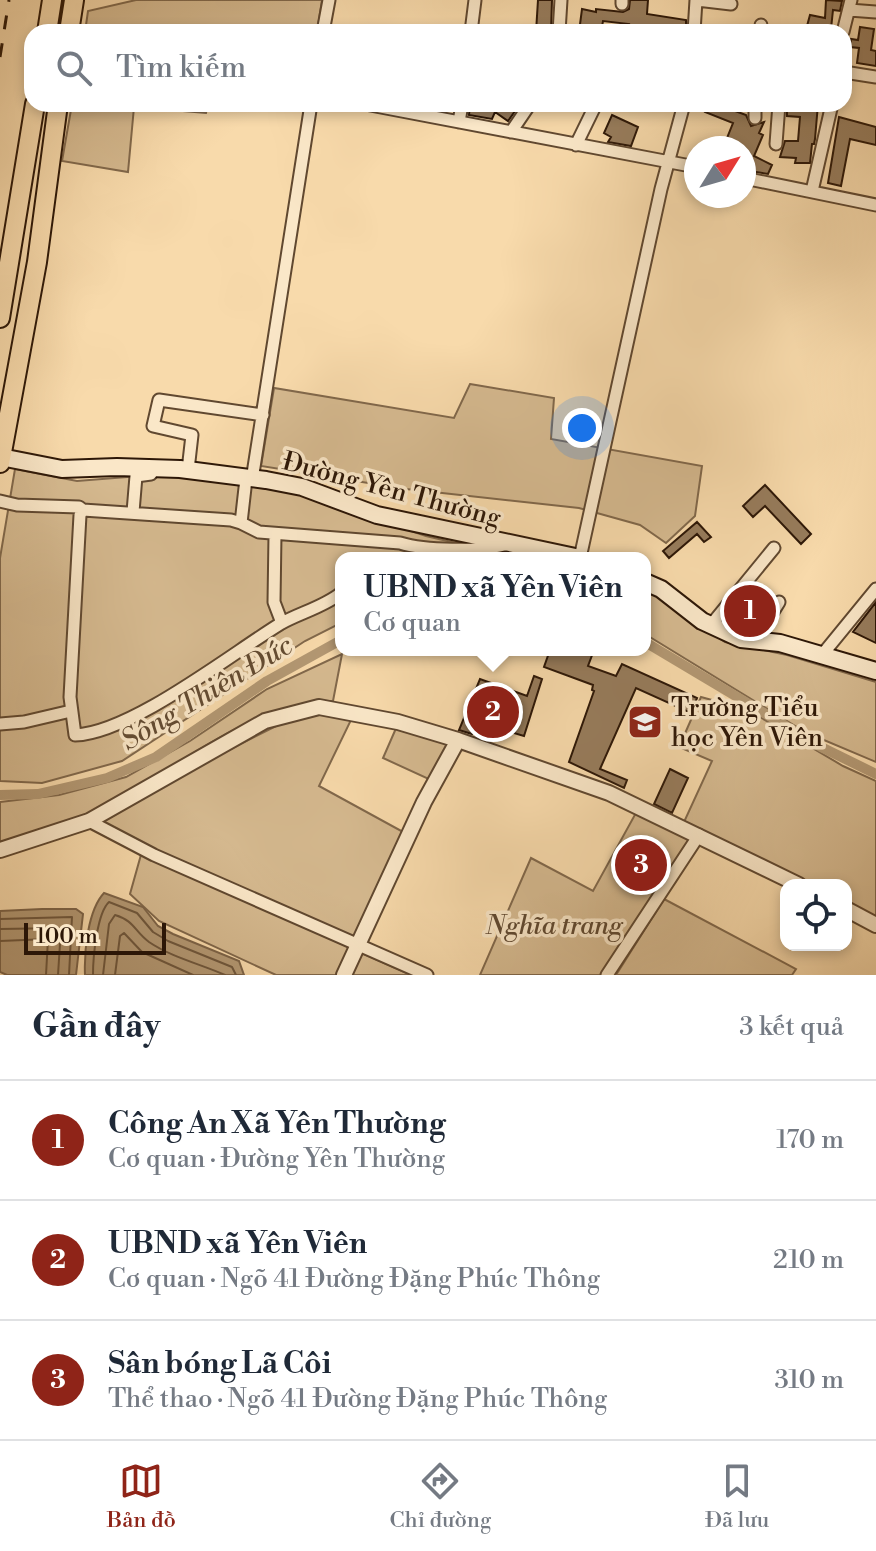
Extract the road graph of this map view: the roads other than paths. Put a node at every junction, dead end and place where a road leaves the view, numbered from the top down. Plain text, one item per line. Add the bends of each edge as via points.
1 (52, 0) edge
2 (74, 0) edge
3 (329, 0) edge
4 (475, 0) edge
5 (561, 0) edge
6 (696, 0) edge
7 (731, 4) dead end
8 (850, 5) edge
9 (876, 12) edge
10 (48, 24) edge
11 (70, 24) edge
12 (324, 24) edge
13 (472, 24) edge
14 (560, 24) edge
15 (694, 24) edge
16 (852, 74) edge
17 (876, 77) edge
18 (34, 112) edge
19 (57, 112) edge
20 (310, 112) edge
21 (407, 112) edge
22 (461, 112) edge
23 (525, 112) edge
24 (592, 112) edge
25 (682, 112) edge
26 (755, 112) edge
27 (778, 112) edge
28 (830, 112) edge
29 (755, 118) dead end
30 (459, 122) junction
31 (511, 132) junction
32 (776, 144) dead end
33 (576, 145) junction
34 (668, 161) junction
35 (684, 164) edge
36 (756, 180) edge
37 (812, 191) junction
38 (876, 205) edge
39 (0, 318) edge
40 (7, 384) edge
41 (263, 415) junction
42 (1, 457) edge
43 (0, 463) edge
44 (166, 469) junction
45 (188, 470) junction
46 (249, 479) junction
47 (0, 501) edge
48 (83, 510) junction
49 (133, 512) junction
50 (241, 523) junction
51 (275, 535) junction
52 (509, 544) junction
53 (774, 548) dead end
54 (424, 552) edge
55 (455, 552) edge
56 (550, 552) edge
57 (581, 552) edge
58 (651, 585) edge
59 (876, 589) edge
60 (335, 596) edge
61 (779, 602) dead end
62 (282, 623) junction
63 (711, 625) junction
64 (755, 641) junction
65 (822, 655) junction
66 (876, 671) edge
67 (71, 711) junction
68 (0, 724) edge
69 (458, 740) junction
70 (89, 821) junction
71 (699, 835) junction
72 (0, 850) edge
73 (787, 879) edge
74 (852, 912) edge
75 (876, 925) edge
76 (357, 944) junction
77 (344, 975) edge
78 (427, 975) edge
79 (607, 975) edge

1 - 10 main road
2 - 11 main road
3 - 12 street
4 - 13 street
5 - 14 street
6 - 7 street
6 - 15 street
8 - 9 street
16 - 17 street
18 - 39 main road
19 - 40 main road via 37,262
20 - 41 street
21 - 30 street
22 - 30 street
23 - 31 street
24 - 33 street
25 - 34 street
26 - 29 street
27 - 32 street
28 - 37 street
30 - 31 street
31 - 33 street
33 - 34 street
34 - 35 street
34 - 57 street
36 - 37 street
37 - 38 street
40 - 42 main road
41 - 45 street via 159,400 153,426 192,435
41 - 46 street
42 - 43 main road
42 - 44 main road, Đường Yên Thường via 62,469
44 - 45 main road, Đường Yên Thường
44 - 49 street via 136,476
45 - 46 main road, Đường Yên Thường
46 - 50 street
46 - 52 main road, Đường Yên Thường via 302,487 377,515
47 - 48 street
48 - 49 street
48 - 67 street
49 - 50 street
50 - 51 street
51 - 54 street via 372,540
51 - 62 street via 274,602
52 - 55 street
52 - 56 main road, Đường Yên Thường
53 - 63 street
58 - 63 main road
59 - 65 street
60 - 62 street
61 - 64 street
62 - 67 street via 111,726 75,735
63 - 64 main road
64 - 65 main road
65 - 66 main road
67 - 68 street
69 - 70 street via 319,707 265,721
69 - 71 street via 609,793
69 - 76 street
70 - 72 street
70 - 76 street
71 - 73 street
71 - 79 street
74 - 75 street
76 - 77 street
76 - 78 street

